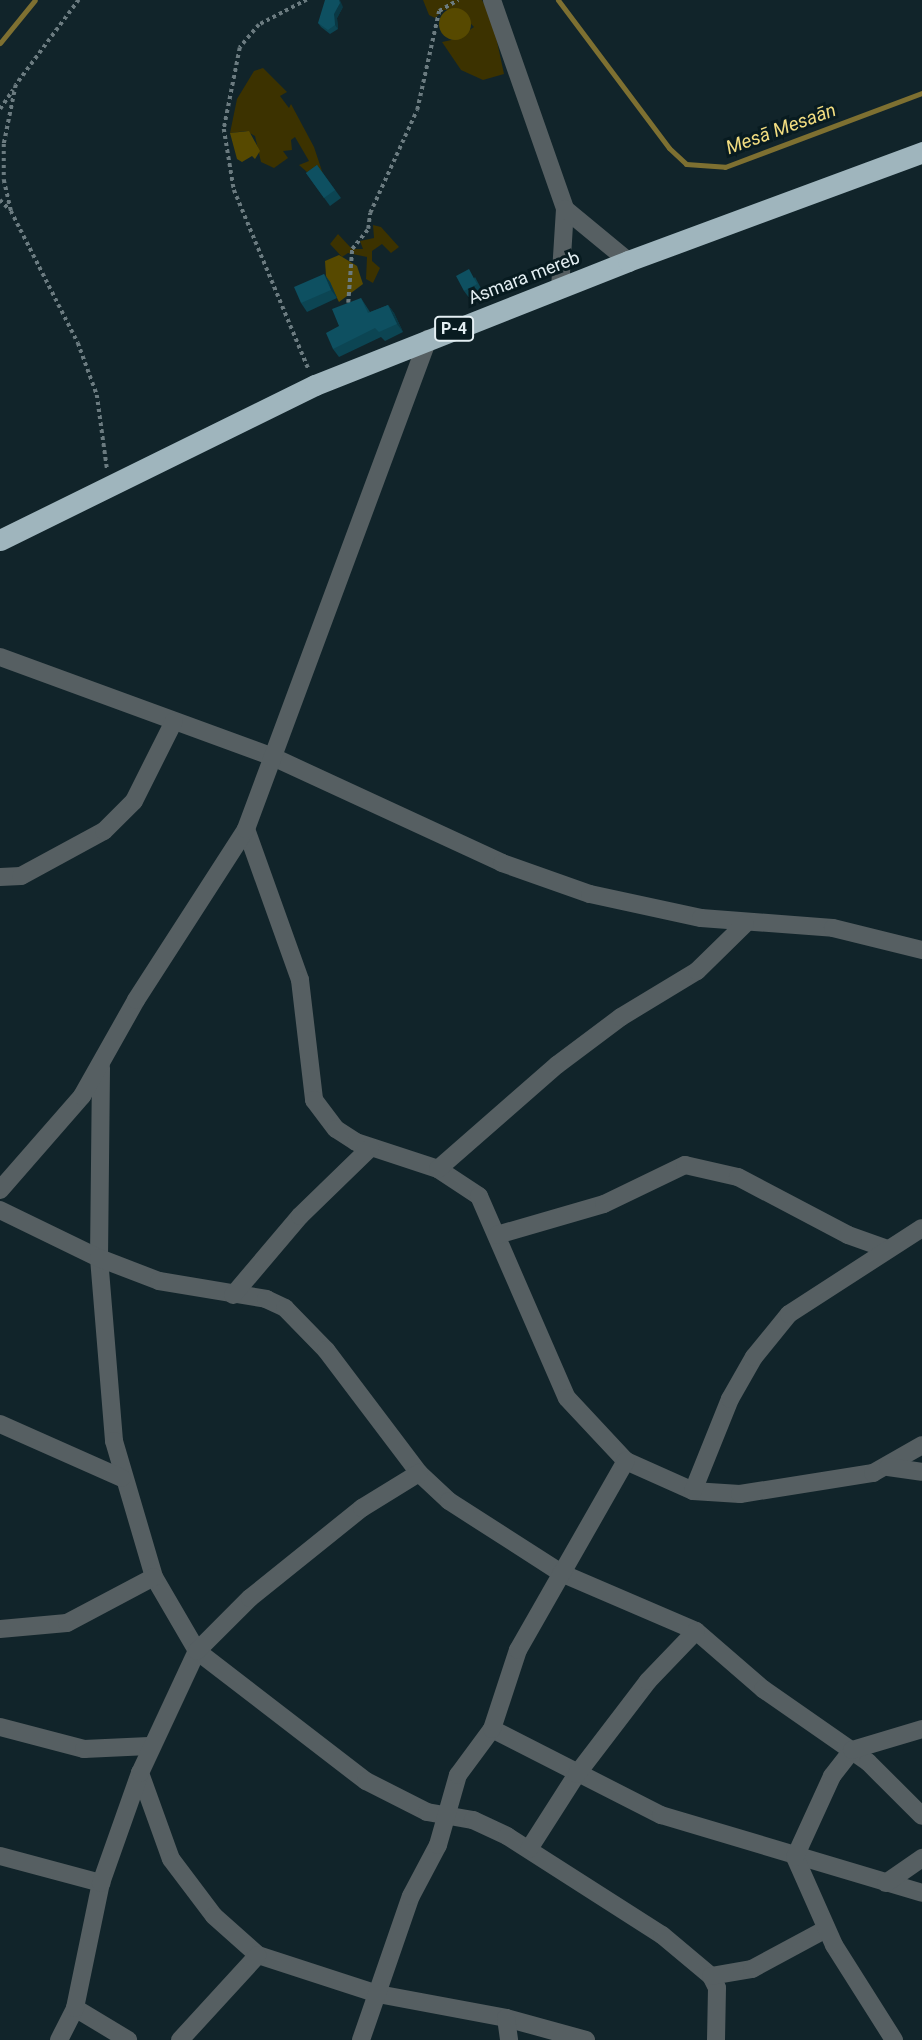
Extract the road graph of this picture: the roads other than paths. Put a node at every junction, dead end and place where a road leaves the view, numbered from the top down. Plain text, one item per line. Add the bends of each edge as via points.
1 (492, 0) edge
2 (922, 152) edge
3 (565, 209) junction
4 (628, 261) junction
5 (560, 289) junction
6 (428, 339) junction
7 (0, 540) edge
8 (0, 657) edge
9 (174, 721) junction
10 (273, 757) junction
11 (246, 829) junction
12 (0, 877) edge
13 (745, 924) junction
14 (922, 950) edge
15 (101, 1068) junction
16 (370, 1148) junction
17 (438, 1168) junction
18 (0, 1190) edge
19 (0, 1210) edge
20 (922, 1228) edge
21 (497, 1234) junction
22 (887, 1250) junction
23 (99, 1258) junction
24 (233, 1295) junction
25 (0, 1424) edge
26 (922, 1444) edge
27 (626, 1461) junction
28 (888, 1467) junction
29 (922, 1472) edge
30 (419, 1473) junction
31 (122, 1478) junction
32 (693, 1492) junction
33 (561, 1573) junction
34 (154, 1577) junction
35 (0, 1629) edge
36 (696, 1631) junction
37 (197, 1651) junction
38 (0, 1727) edge
39 (492, 1729) junction
40 (922, 1729) edge
41 (149, 1746) junction
42 (852, 1750) junction
43 (140, 1773) junction
44 (577, 1774) junction
45 (448, 1815) junction
46 (922, 1816) edge
47 (529, 1849) junction
48 (0, 1856) edge
49 (795, 1857) junction
50 (922, 1858) edge
51 (101, 1883) junction
52 (886, 1883) junction
53 (922, 1893) edge
54 (826, 1929) junction
55 (258, 1955) junction
56 (710, 1976) junction
57 (378, 1994) junction
58 (75, 2007) junction
59 (506, 2018) junction
60 (59, 2040) edge
61 (128, 2040) edge
62 (180, 2040) edge
63 (361, 2040) edge
64 (509, 2040) edge
65 (586, 2040) edge
66 (716, 2040) edge
67 (894, 2040) edge

1 - 3 street
2 - 4 highway, Asmara mereb / P-4
3 - 4 street
3 - 5 street
4 - 5 highway, Asmara mereb / P-4
5 - 6 highway, Asmara mereb / P-4
6 - 7 highway, Asmara mereb / P-4 via 316,385
6 - 10 street
8 - 9 street
9 - 10 street
9 - 12 street via 134,800 104,831 21,876
10 - 11 street
10 - 13 street via 502,863 556,883 628,903
11 - 15 street via 136,1000
11 - 16 street via 300,980 309,1089 336,1129
13 - 14 street via 833,928
13 - 17 street via 697,971 621,1017 557,1065
15 - 18 street via 57,1128
15 - 23 street
16 - 17 street
16 - 24 street via 300,1216
17 - 21 street via 480,1196
19 - 23 street
20 - 22 street
21 - 22 street via 604,1204 685,1165 738,1177 848,1235
21 - 27 street via 567,1398
22 - 32 street via 789,1314 754,1356 730,1399
23 - 24 street via 159,1281
23 - 31 street via 114,1441
24 - 30 street via 266,1299 304,1324
25 - 31 street
26 - 28 street
27 - 32 street
27 - 33 street
28 - 29 street
28 - 32 street via 740,1494
30 - 33 street via 479,1524
30 - 37 street via 362,1508 250,1598
31 - 34 street
33 - 36 street
33 - 39 street via 518,1650
34 - 35 street via 67,1623
34 - 37 street
36 - 42 street via 763,1689
36 - 44 street via 648,1681
37 - 41 street
37 - 45 street via 366,1781 399,1800
38 - 41 street via 84,1749
39 - 44 street
39 - 45 street via 463,1765
40 - 42 street
41 - 43 street
42 - 46 street
42 - 49 street via 832,1776
43 - 51 street
43 - 55 street via 171,1859 214,1916
44 - 47 street
44 - 49 street via 661,1815
45 - 47 street via 486,1825
45 - 57 street via 401,1922
47 - 56 street via 662,1936
48 - 51 street
49 - 52 street
49 - 54 street
50 - 52 street
51 - 58 street
52 - 53 street
54 - 56 street via 752,1969
54 - 67 street
55 - 57 street
55 - 62 street
56 - 66 street via 719,1999
57 - 59 street
57 - 63 street
58 - 60 street
58 - 61 street
59 - 64 street
59 - 65 street

